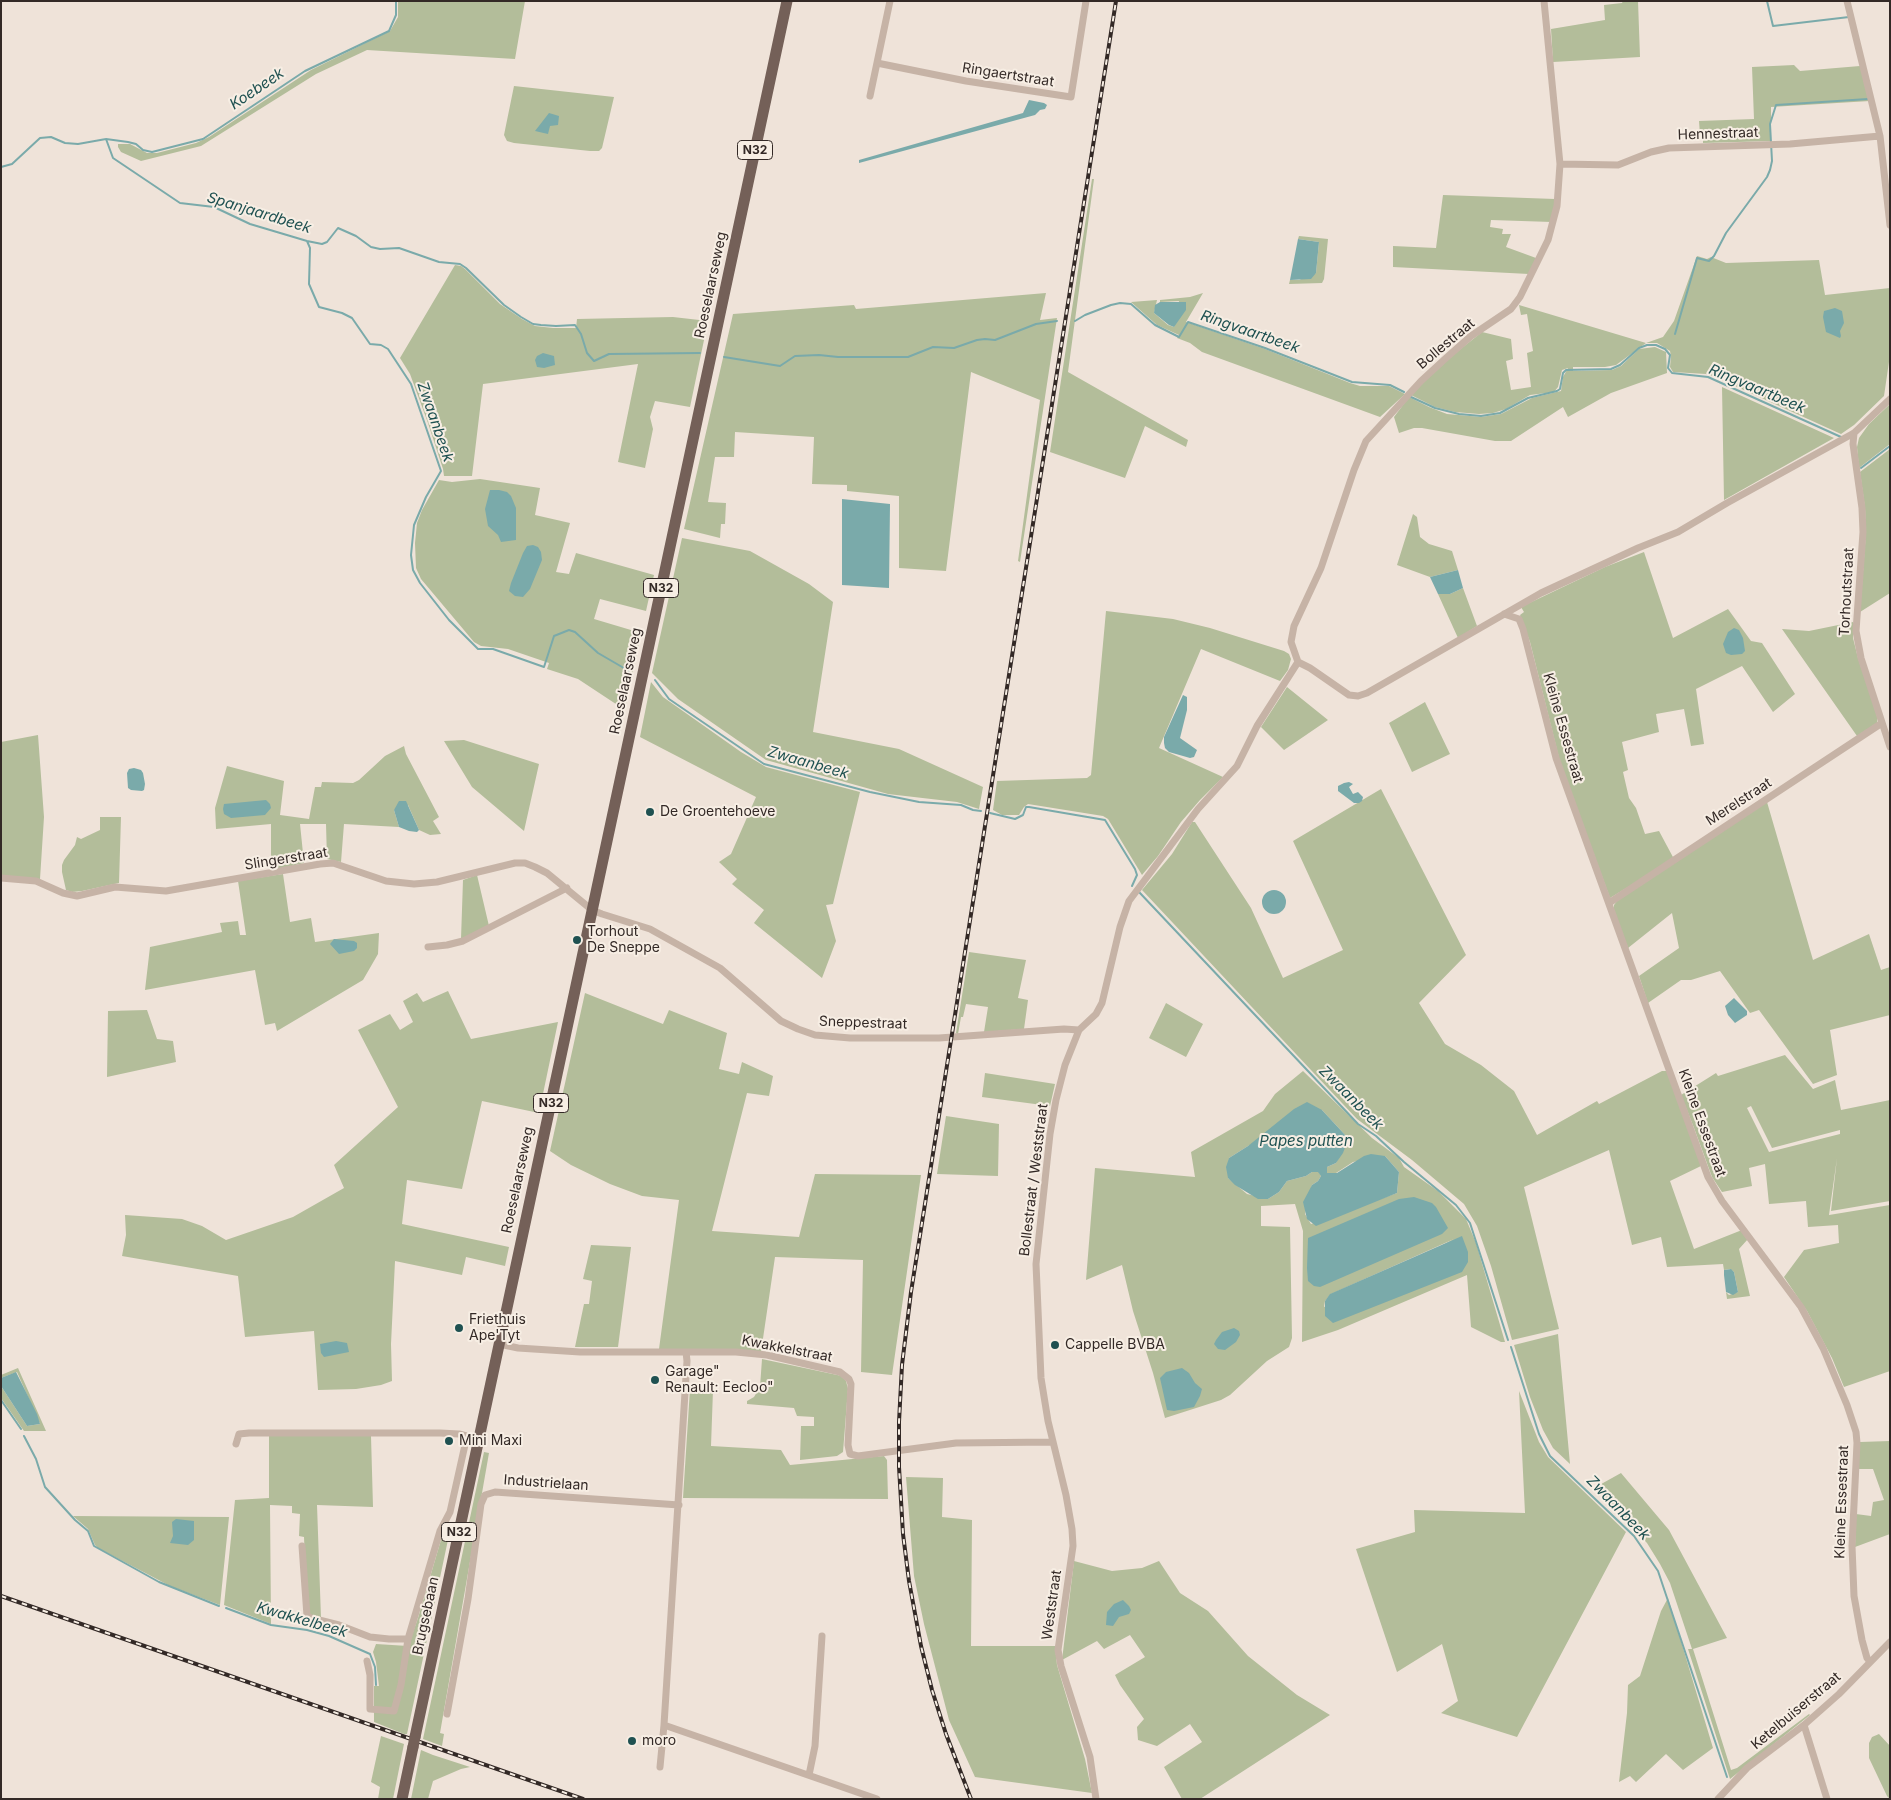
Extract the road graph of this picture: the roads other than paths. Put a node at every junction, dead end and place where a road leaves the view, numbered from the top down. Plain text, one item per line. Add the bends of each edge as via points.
1 (787, 1) edge
2 (890, 1) edge
3 (1086, 1) edge
4 (1544, 1) edge
5 (1847, 1) edge
6 (877, 62) junction
7 (870, 96) dead end
8 (1880, 136) junction
9 (1560, 164) junction
10 (1890, 226) edge
11 (1890, 398) edge
12 (1854, 433) junction
13 (1504, 614) junction
14 (1298, 662) junction
15 (1882, 723) junction
16 (1890, 747) edge
17 (1, 878) edge
18 (567, 888) junction
19 (1609, 903) junction
20 (592, 910) junction
21 (428, 947) dead end
22 (1080, 1030) junction
23 (499, 1344) junction
24 (686, 1352) junction
25 (494, 1368) joint
26 (472, 1438) junction
27 (1052, 1442) junction
28 (236, 1444) dead end
29 (678, 1505) junction
30 (302, 1546) dead end
31 (822, 1636) dead end
32 (408, 1639) junction
33 (1890, 1642) edge
34 (367, 1661) dead end
35 (1870, 1662) junction
36 (448, 1714) dead end
37 (664, 1725) junction
38 (1804, 1725) junction
39 (660, 1767) dead end
40 (809, 1776) junction
41 (402, 1799) edge
42 (876, 1799) edge
43 (1096, 1799) edge
44 (1718, 1799) edge
45 (1826, 1799) edge

1 - 20 main road, Roeselaarseweg / N32
2 - 6 street
3 - 6 street, Ringaertstraat via 1071,97 966,81
4 - 9 street, Bollestraat
5 - 8 street
6 - 7 street
8 - 9 street, Hennestraat via 1790,144 1669,148 1618,165
8 - 10 street
9 - 14 street, Bollestraat via 1554,223 1520,297 1511,309 1471,336 1421,381 1361,450 1321,568 1294,626 1291,642
11 - 12 street
12 - 13 street via 1678,532 1567,580
12 - 15 street, Torhoutstraat via 1863,532 1856,631 1861,658
13 - 14 street via 1358,696 1349,695
13 - 19 street, Kleine Essestraat via 1519,619 1523,629 1556,758
14 - 22 street, Bollestraat / Weststraat via 1257,726 1237,766 1198,808 1129,901 1102,1003
15 - 16 street, Torhoutstraat
15 - 19 street, Merelstraat
17 - 18 street, Slingerstraat via 36,881 77,896 115,888 166,891 333,863 386,881 414,884 438,882 515,863 535,866
18 - 20 street, Slingerstraat
18 - 21 street via 463,941
19 - 35 street, Kleine Essestraat via 1708,1177 1806,1316 1850,1412 1857,1443 1852,1546 1854,1596 1862,1640
20 - 22 street, Sneppestraat via 650,929 683,946 720,968 781,1021 815,1035 939,1038
20 - 23 main road, Roeselaarseweg / N32
22 - 27 street, Bollestraat / Weststraat via 1065,1065 1054,1108 1036,1264 1041,1378
23 - 24 street, Kwakkelstraat via 565,1352
23 - 25 main road, Roeselaarseweg / N32
24 - 27 street, Kwakkelstraat via 767,1355 846,1375 851,1384 848,1445 850,1454 858,1456 956,1443
24 - 29 street
25 - 26 main road, Brugsebaan / N32
26 - 28 street via 440,1433 249,1433 239,1434
26 - 32 street, Brugsebaan
26 - 41 main road, Brugsebaan / N32
27 - 43 street, Weststraat via 1066,1495 1073,1546 1058,1650 1090,1757
29 - 36 street, Industrielaan via 494,1492 485,1495
29 - 37 street
30 - 32 street, Brugsebaan via 306,1616 370,1637
31 - 40 street via 815,1746
32 - 34 street, Brugsebaan via 394,1711 367,1709 370,1675
33 - 35 street, Ketelbuiserstraat
35 - 38 street, Ketelbuiserstraat
37 - 39 street
37 - 40 street
38 - 44 street, Ketelbuiserstraat via 1747,1768
38 - 45 street
40 - 42 street

